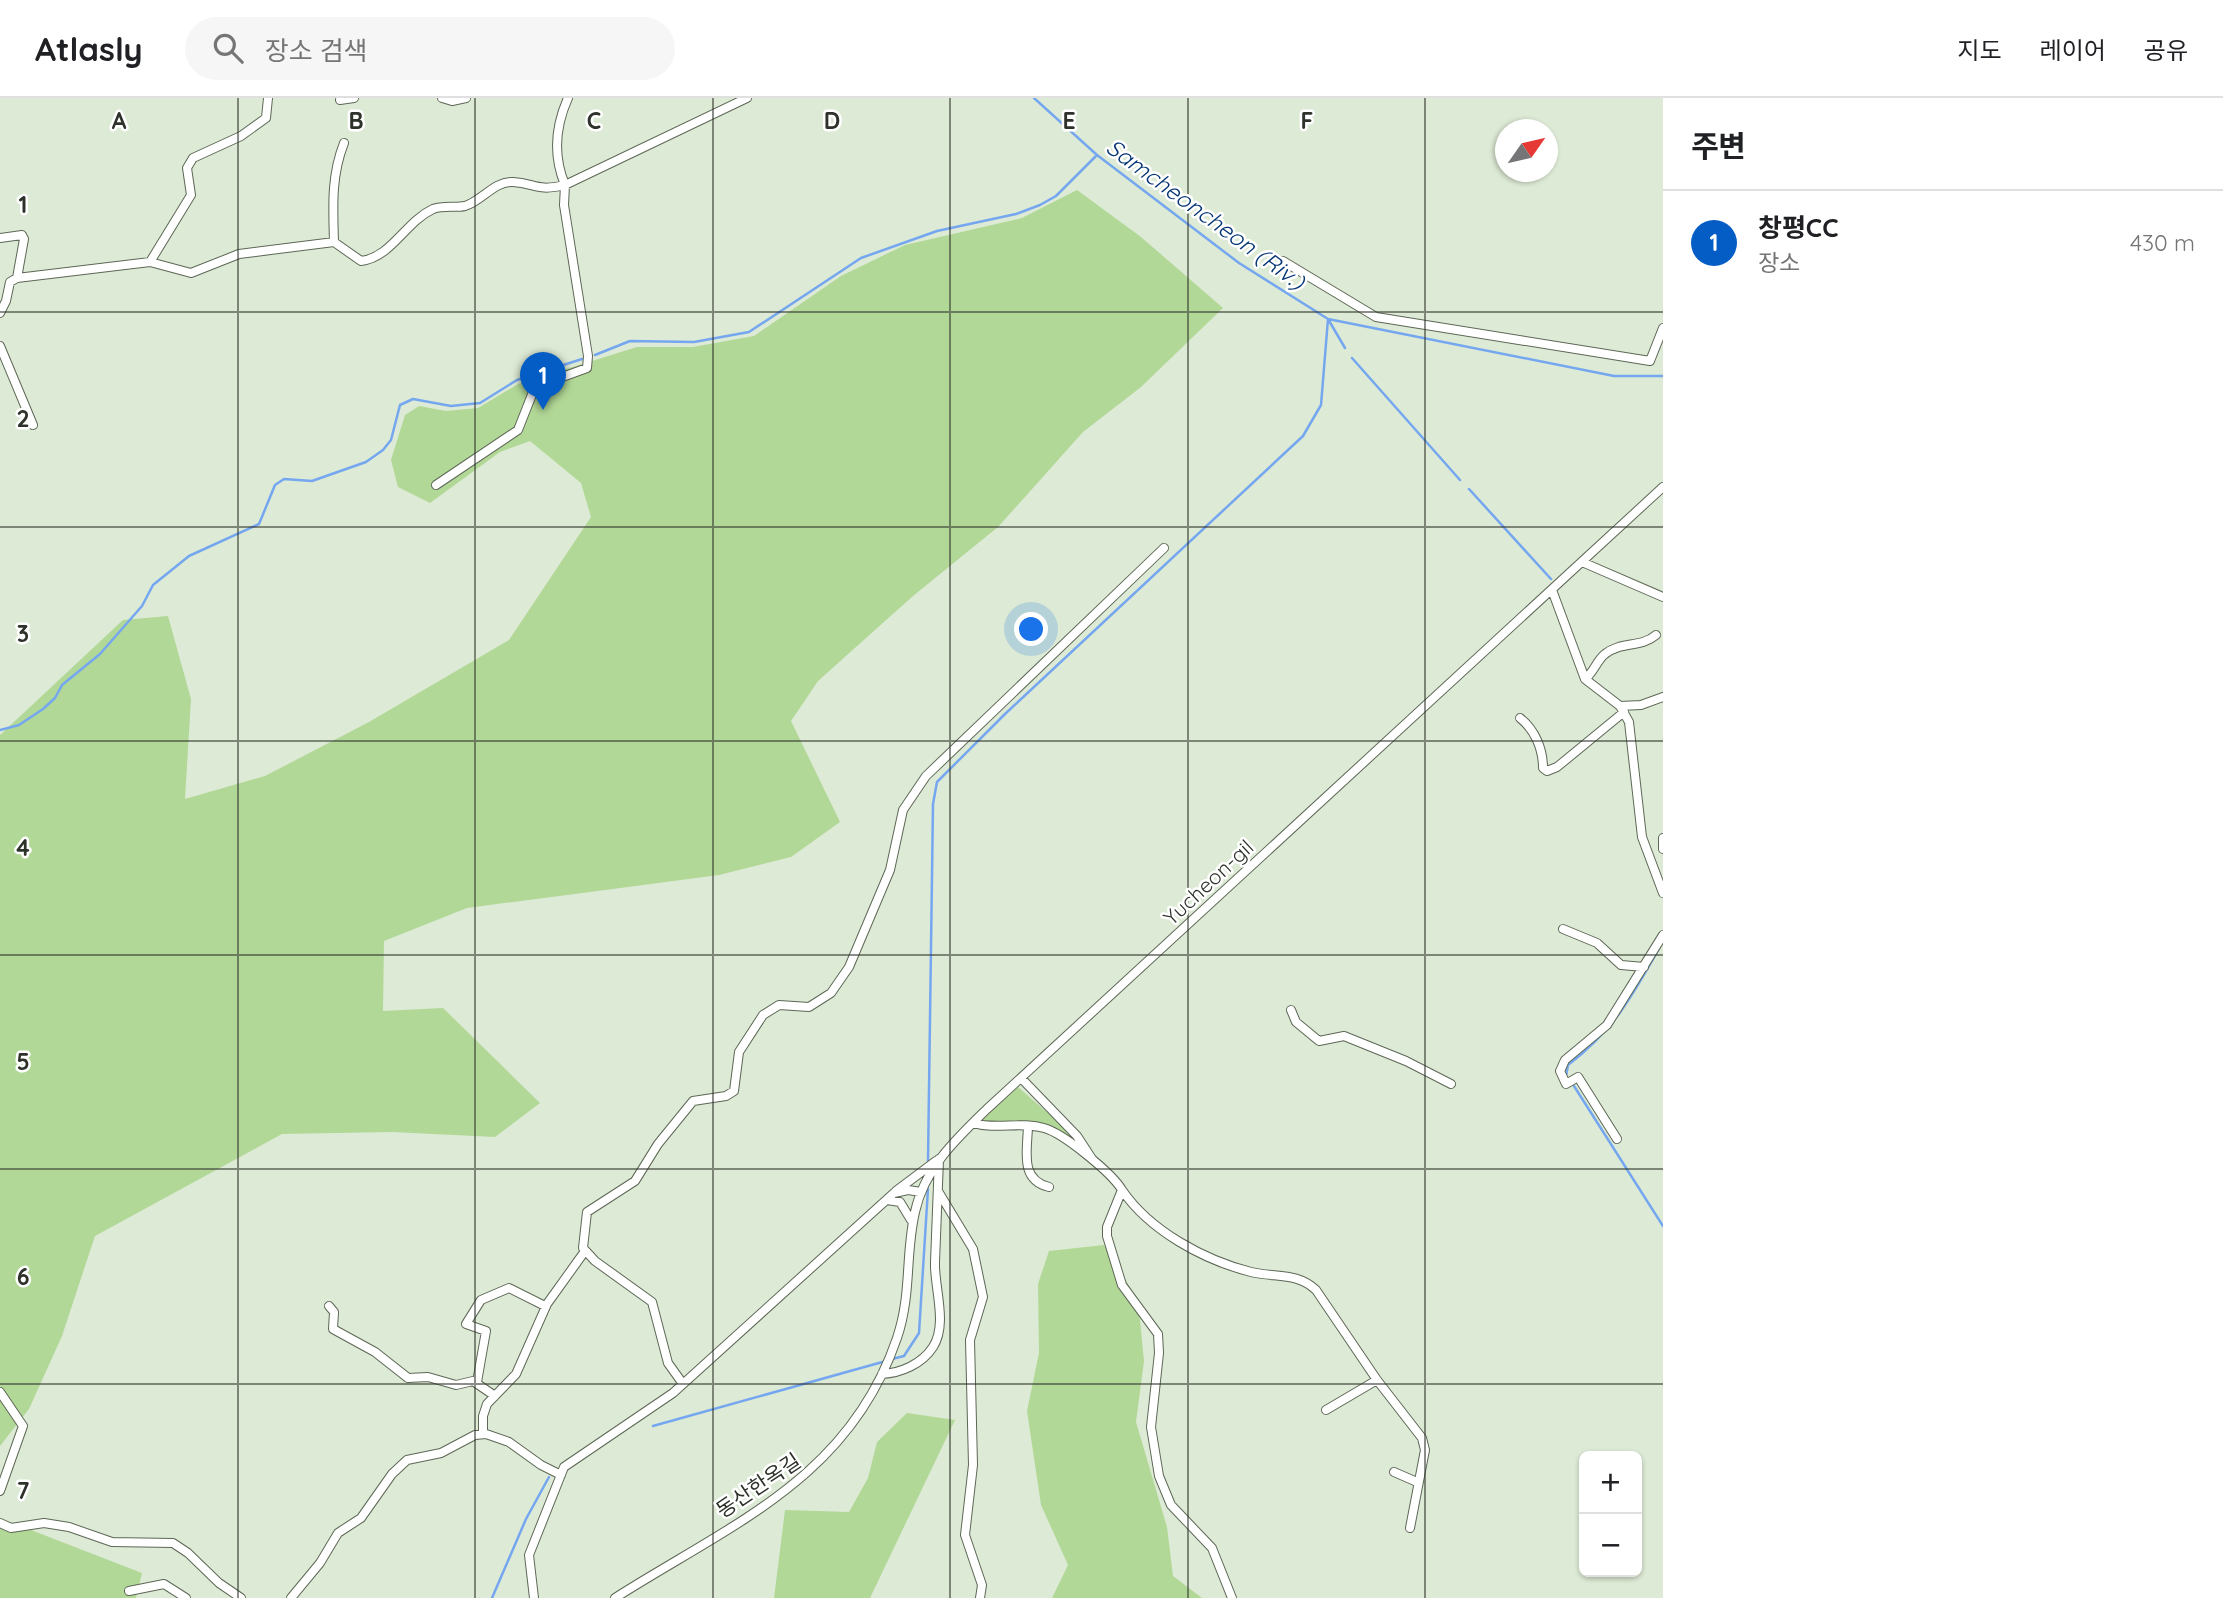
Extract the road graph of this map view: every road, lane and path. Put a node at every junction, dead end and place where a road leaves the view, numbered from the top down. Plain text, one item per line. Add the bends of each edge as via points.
1 (268, 98) edge
2 (354, 98) edge
3 (442, 98) edge
4 (467, 98) edge
5 (568, 98) edge
6 (747, 98) edge
7 (340, 100) dead end
8 (344, 143) dead end
9 (565, 186) junction
10 (0, 238) edge
11 (334, 243) junction
12 (1283, 261) dead end
13 (150, 262) junction
14 (17, 278) junction
15 (0, 313) edge
16 (1663, 328) edge
17 (0, 346) edge
18 (33, 425) dead end
19 (436, 485) dead end
20 (1663, 487) edge
21 (1164, 548) dead end
22 (1582, 562) junction
23 (1552, 590) junction
24 (1663, 597) edge
25 (1656, 635) dead end
26 (1585, 679) junction
27 (1663, 697) edge
28 (1622, 709) junction
29 (1520, 718) dead end
30 (1663, 838) edge
31 (1663, 849) edge
32 (1663, 893) edge
33 (1563, 929) dead end
34 (1663, 935) edge
35 (1644, 967) junction
36 (1292, 1010) dead end
37 (1021, 1078) junction
38 (1451, 1084) dead end
39 (973, 1123) junction
40 (1028, 1127) junction
41 (1617, 1139) dead end
42 (940, 1158) junction
43 (1096, 1165) junction
44 (1049, 1187) dead end
45 (1122, 1190) junction
46 (938, 1191) junction
47 (921, 1192) junction
48 (890, 1196) junction
49 (913, 1226) junction
50 (586, 1251) junction
51 (329, 1306) dead end
52 (545, 1306) junction
53 (884, 1370) junction
54 (1377, 1380) junction
55 (477, 1382) junction
56 (683, 1384) junction
57 (0, 1392) edge
58 (495, 1396) junction
59 (1326, 1410) dead end
60 (483, 1434) junction
61 (1394, 1472) dead end
62 (561, 1475) junction
63 (1417, 1482) junction
64 (0, 1491) edge
65 (0, 1523) edge
66 (1410, 1528) dead end
67 (129, 1591) dead end
68 (186, 1598) edge
69 (241, 1598) edge
70 (291, 1598) edge
71 (534, 1598) edge
72 (615, 1598) edge
73 (980, 1598) edge
74 (1232, 1598) edge

1 - 13 street via 266,118 193,159 187,168 191,195
2 - 7 street
3 - 4 street
5 - 9 street via 556,136 557,167
6 - 9 street
8 - 11 street via 332,192
9 - 11 street via 546,190 502,183 467,205 435,208 373,260 360,261
9 - 19 street via 587,368 535,387 517,430
10 - 14 street via 22,235 24,239
11 - 13 street via 239,254 191,273
12 - 16 street via 1376,317 1650,361
13 - 14 street
14 - 15 street via 10,282
17 - 18 street
20 - 22 street, Yucheon-gil
21 - 50 street via 926,776 903,810 887,877 837,986 816,1004 804,1008 779,1005 763,1015 739,1052 734,1090 726,1096 693,1101 635,1181 587,1212 582,1242
22 - 23 street, Yucheon-gil
22 - 24 street
23 - 26 street
23 - 37 street, Yucheon-gil
25 - 26 street via 1647,643 1619,646 1604,654 1594,673
26 - 28 street
27 - 28 street
28 - 29 street via 1547,771 1534,732
28 - 32 street via 1633,740 1642,837
30 - 31 street
33 - 35 street via 1597,943 1621,965
34 - 35 street
35 - 41 street via 1607,1025 1565,1060 1560,1071 1566,1084 1578,1077
36 - 38 street via 1296,1022 1319,1041 1344,1036
37 - 39 street, Yucheon-gil
37 - 43 street via 1077,1136
39 - 40 street via 990,1128
39 - 42 street, Yucheon-gil
40 - 43 street via 1053,1132
40 - 44 street via 1031,1178
42 - 46 street
42 - 47 street, Yucheon-gil
42 - 48 street
43 - 45 street
45 - 54 street via 1155,1223 1211,1257 1256,1273 1303,1278
45 - 74 street via 1107,1236 1122,1285 1158,1334 1151,1427 1159,1476 1176,1511 1213,1548
46 - 53 street via 935,1264 939,1328 933,1346 919,1361 898,1373
46 - 73 street via 973,1249 983,1297 969,1351 973,1465 965,1535 982,1585
47 - 48 street via 908,1190
47 - 49 street, Yucheon-gil
48 - 49 street via 904,1205
48 - 56 street
49 - 53 street, Yucheon-gil via 906,1304
50 - 52 street
50 - 56 street via 652,1302 664,1352
51 - 55 street via 334,1312 333,1329 375,1352 408,1378 428,1377 456,1385
52 - 55 street via 509,1288 481,1300 466,1324 486,1331
52 - 58 street via 519,1370
53 - 72 street, 동산한옥길 via 862,1412 814,1469
54 - 59 street
54 - 63 street via 1422,1438 1425,1450
55 - 58 street
56 - 62 street via 569,1462
57 - 64 street via 23,1426
58 - 60 street via 484,1412
60 - 62 street via 509,1442
60 - 70 street via 402,1464 365,1514 338,1533
61 - 63 street
62 - 71 street via 529,1555
63 - 66 street
65 - 69 street via 11,1528 44,1523 69,1527 112,1542 173,1543
67 - 68 street via 164,1584

